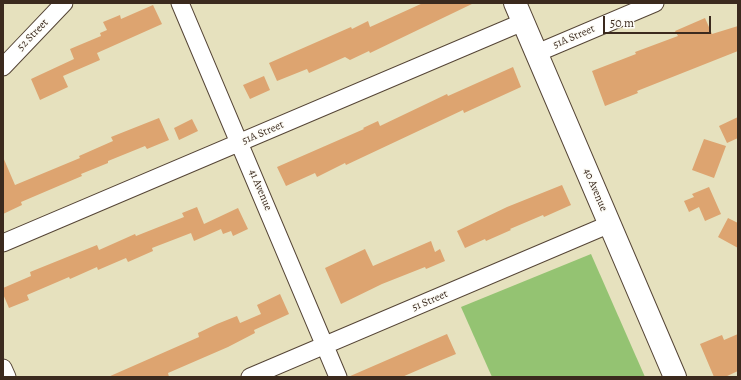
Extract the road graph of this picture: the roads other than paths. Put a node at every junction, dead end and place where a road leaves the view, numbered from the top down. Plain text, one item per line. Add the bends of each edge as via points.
1 (64, 3) edge
2 (180, 3) edge
3 (655, 3) edge
4 (519, 13) edge
5 (537, 53) junction
6 (3, 67) edge
7 (240, 142) junction
8 (610, 224) junction
9 (3, 243) edge
10 (325, 345) junction
11 (3, 368) edge
12 (7, 377) edge
13 (250, 377) edge
14 (338, 377) edge
15 (675, 377) edge

1 - 6 street, 52 Street
2 - 7 street, 41 Avenue
3 - 5 street, 51A Street
4 - 5 street, 40 Avenue
4 - 7 street, 51A Street
5 - 8 street, 40 Avenue
7 - 9 street, 51A Street
7 - 10 street, 41 Avenue
8 - 10 street, 51 Street
8 - 15 street, 40 Avenue
10 - 13 street, 51 Street
10 - 14 street, 41 Avenue
11 - 12 street

